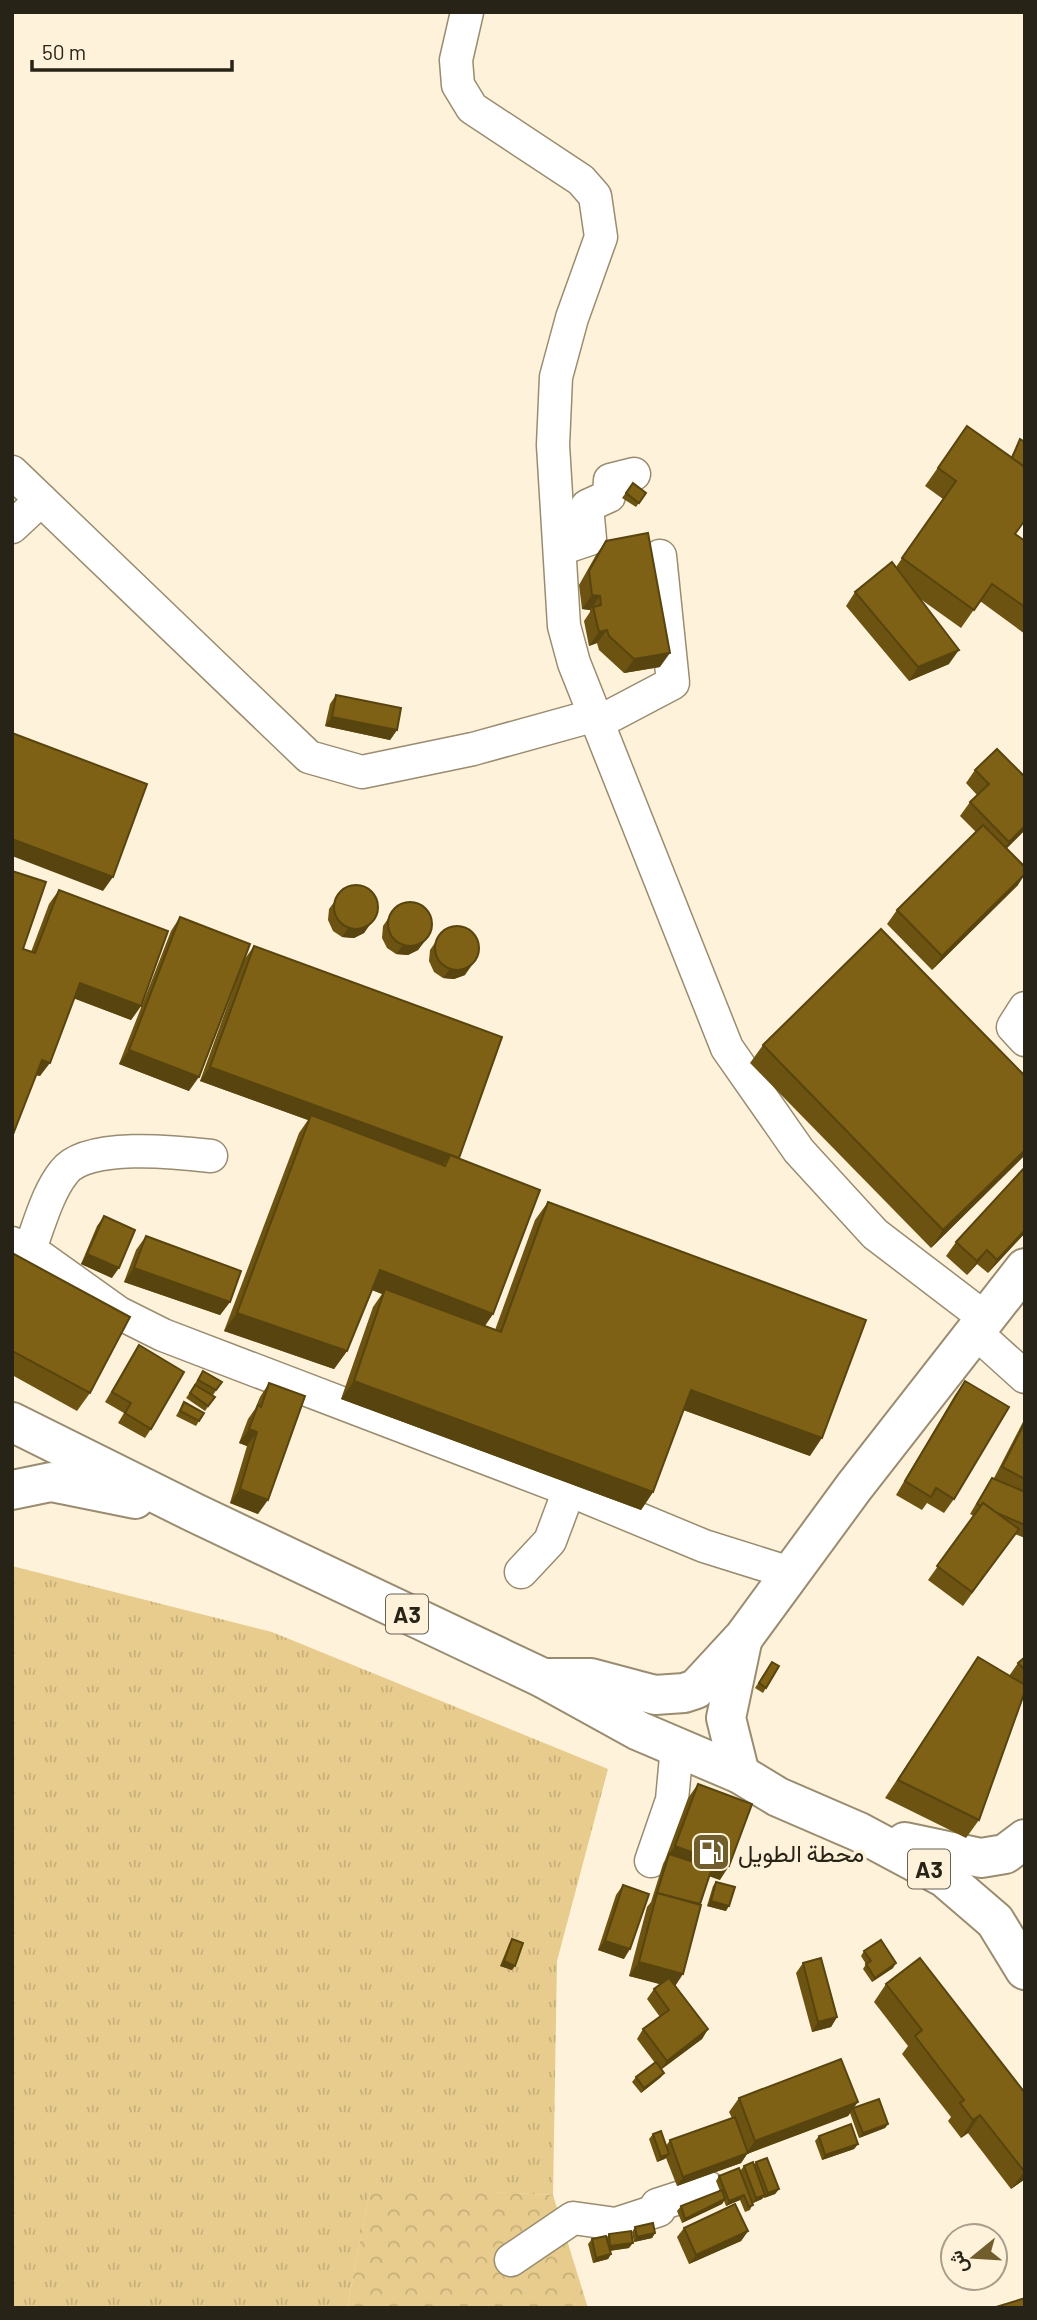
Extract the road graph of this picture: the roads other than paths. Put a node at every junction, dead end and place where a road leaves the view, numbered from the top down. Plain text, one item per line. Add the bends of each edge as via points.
1 (467, 12) edge
2 (12, 472) edge
3 (635, 474) dead end
4 (41, 500) junction
5 (12, 527) edge
6 (560, 549) junction
7 (660, 556) dead end
8 (598, 718) junction
9 (1025, 1008) edge
10 (1025, 1040) edge
11 (211, 1156) dead end
12 (20, 1247) edge
13 (1025, 1268) edge
14 (979, 1324) junction
15 (1025, 1377) edge
16 (12, 1422) edge
17 (12, 1490) edge
18 (569, 1490) junction
19 (195, 1513) junction
20 (521, 1572) dead end
21 (790, 1573) junction
22 (744, 1637) junction
23 (543, 1678) junction
24 (677, 1746) junction
25 (740, 1774) junction
26 (859, 1832) junction
27 (1025, 1839) edge
28 (651, 1861) dead end
29 (1025, 1970) edge
30 (709, 2188) dead end
31 (511, 2260) dead end

1 - 6 street via 456,60 458,85 472,108 581,180 595,196 600,217 601,237 556,377 553,446
2 - 4 street
3 - 6 street via 610,480 609,496 587,506 590,539
4 - 5 street
4 - 8 street via 309,757 362,772
6 - 8 street via 564,626
7 - 8 street via 673,683
8 - 14 street via 727,1048 799,1152 875,1234
9 - 10 street via 1013,1027
11 - 12 street via 159,1150 85,1157 64,1170
12 - 18 street via 119,1313 163,1335
13 - 14 main road
14 - 15 street
14 - 21 main road
16 - 19 main road, A3
17 - 19 main road via 51,1482
18 - 20 street via 550,1541
18 - 21 street via 704,1546
19 - 23 main road, A3
21 - 22 main road
22 - 23 main road via 710,1676 684,1693 655,1695 591,1678
22 - 25 main road via 726,1717
23 - 24 main road, A3 via 639,1731
24 - 25 main road, A3
24 - 28 street via 673,1800
25 - 26 main road, A3 via 778,1797
26 - 27 main road via 981,1858 1005,1854
26 - 29 main road, A3 via 945,1878 995,1921
30 - 31 street via 616,2224 573,2218

